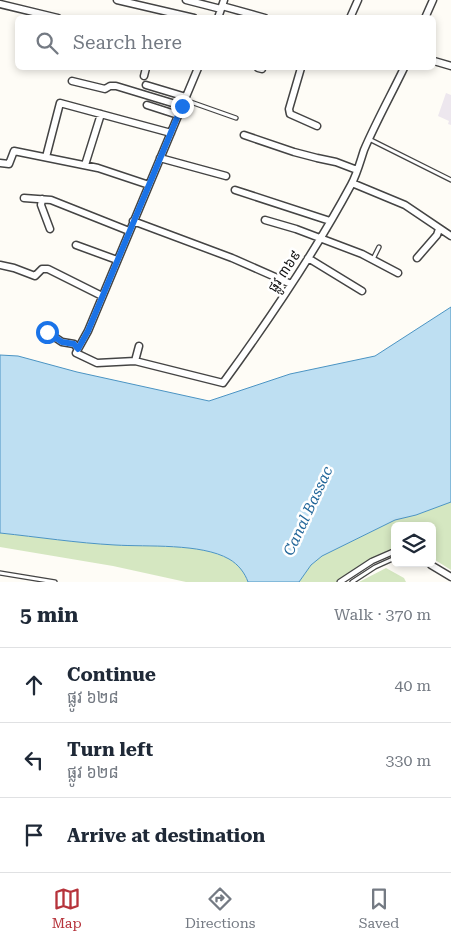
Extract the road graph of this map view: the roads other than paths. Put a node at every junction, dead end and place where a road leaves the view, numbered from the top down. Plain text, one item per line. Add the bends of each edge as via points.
1 (117, 0) edge
2 (186, 0) edge
3 (358, 0) edge
4 (432, 0) edge
5 (0, 4) edge
6 (222, 5) edge
7 (46, 15) edge
8 (181, 15) edge
9 (255, 15) edge
10 (351, 15) edge
11 (426, 15) edge
12 (436, 62) edge
13 (451, 66) edge
14 (146, 70) edge
15 (197, 70) edge
16 (300, 70) edge
17 (403, 70) edge
18 (144, 76) dead end
19 (72, 81) dead end
20 (146, 85) dead end
21 (185, 101) junction
22 (147, 104) dead end
23 (101, 114) junction
24 (178, 114) junction
25 (236, 118) dead end
26 (317, 126) dead end
27 (170, 133) junction
28 (244, 135) dead end
29 (370, 139) junction
30 (46, 157) junction
31 (160, 158) junction
32 (0, 163) edge
33 (85, 165) junction
34 (357, 170) junction
35 (226, 176) dead end
36 (451, 180) edge
37 (352, 183) junction
38 (149, 185) junction
39 (234, 190) dead end
40 (24, 198) dead end
41 (42, 199) junction
42 (266, 220) dead end
43 (133, 221) junction
44 (330, 221) junction
45 (50, 229) dead end
46 (439, 229) junction
47 (129, 231) junction
48 (451, 236) edge
49 (320, 239) junction
50 (76, 245) dead end
51 (379, 247) dead end
52 (308, 258) junction
53 (417, 258) dead end
54 (373, 259) junction
55 (117, 260) junction
56 (0, 265) edge
57 (398, 273) dead end
58 (291, 284) junction
59 (362, 291) dead end
60 (102, 296) junction
61 (47, 332) dead end
62 (139, 346) dead end
63 (78, 349) junction
64 (135, 362) junction
65 (391, 553) edge
66 (391, 560) edge
67 (435, 567) edge
68 (0, 573) edge
69 (451, 577) edge
70 (55, 582) edge
71 (340, 582) edge
72 (352, 582) edge

1 - 8 street
2 - 6 street
3 - 10 street
4 - 11 street
5 - 7 street
6 - 9 street
12 - 13 street
14 - 18 street
15 - 21 street
16 - 26 street via 290,114
17 - 29 street, ផ្លូវ ៣៦៩
19 - 21 street via 105,89 116,86
20 - 21 street
21 - 24 street
21 - 25 lane
22 - 24 street
23 - 27 street
23 - 30 street via 60,103
23 - 33 street
24 - 27 street
27 - 31 street
28 - 34 street
29 - 34 street, ផ្លូវ ៣៦៩
29 - 36 lane
30 - 32 street via 14,151 9,164
30 - 33 street
31 - 35 street
31 - 38 street
33 - 38 street
34 - 37 street, ផ្លូវ ៣៦៩
37 - 44 street, ផ្លូវ ៣៦៩
37 - 46 street via 405,205
38 - 43 street
39 - 44 street
40 - 41 street
41 - 45 street via 41,205
41 - 47 street
42 - 49 street
43 - 47 street
43 - 58 street
44 - 49 street, ផ្លូវ ៣៦៩
46 - 48 street
46 - 53 street via 437,236
47 - 55 street
49 - 52 street, ផ្លូវ ៣៦៩
49 - 54 street
50 - 55 street
51 - 54 lane
52 - 58 street, ផ្លូវ ៣៦៩
52 - 59 street
54 - 57 street
55 - 60 street
56 - 60 street via 35,276 42,269 48,269
58 - 64 street, ផ្លូវ ៣៦៩ via 224,383
60 - 63 street
61 - 63 street
62 - 64 street
63 - 64 street, ផ្លូវ ៣៦៩ via 76,353 97,363
65 - 71 street
66 - 72 lane
67 - 69 street
68 - 70 lane

